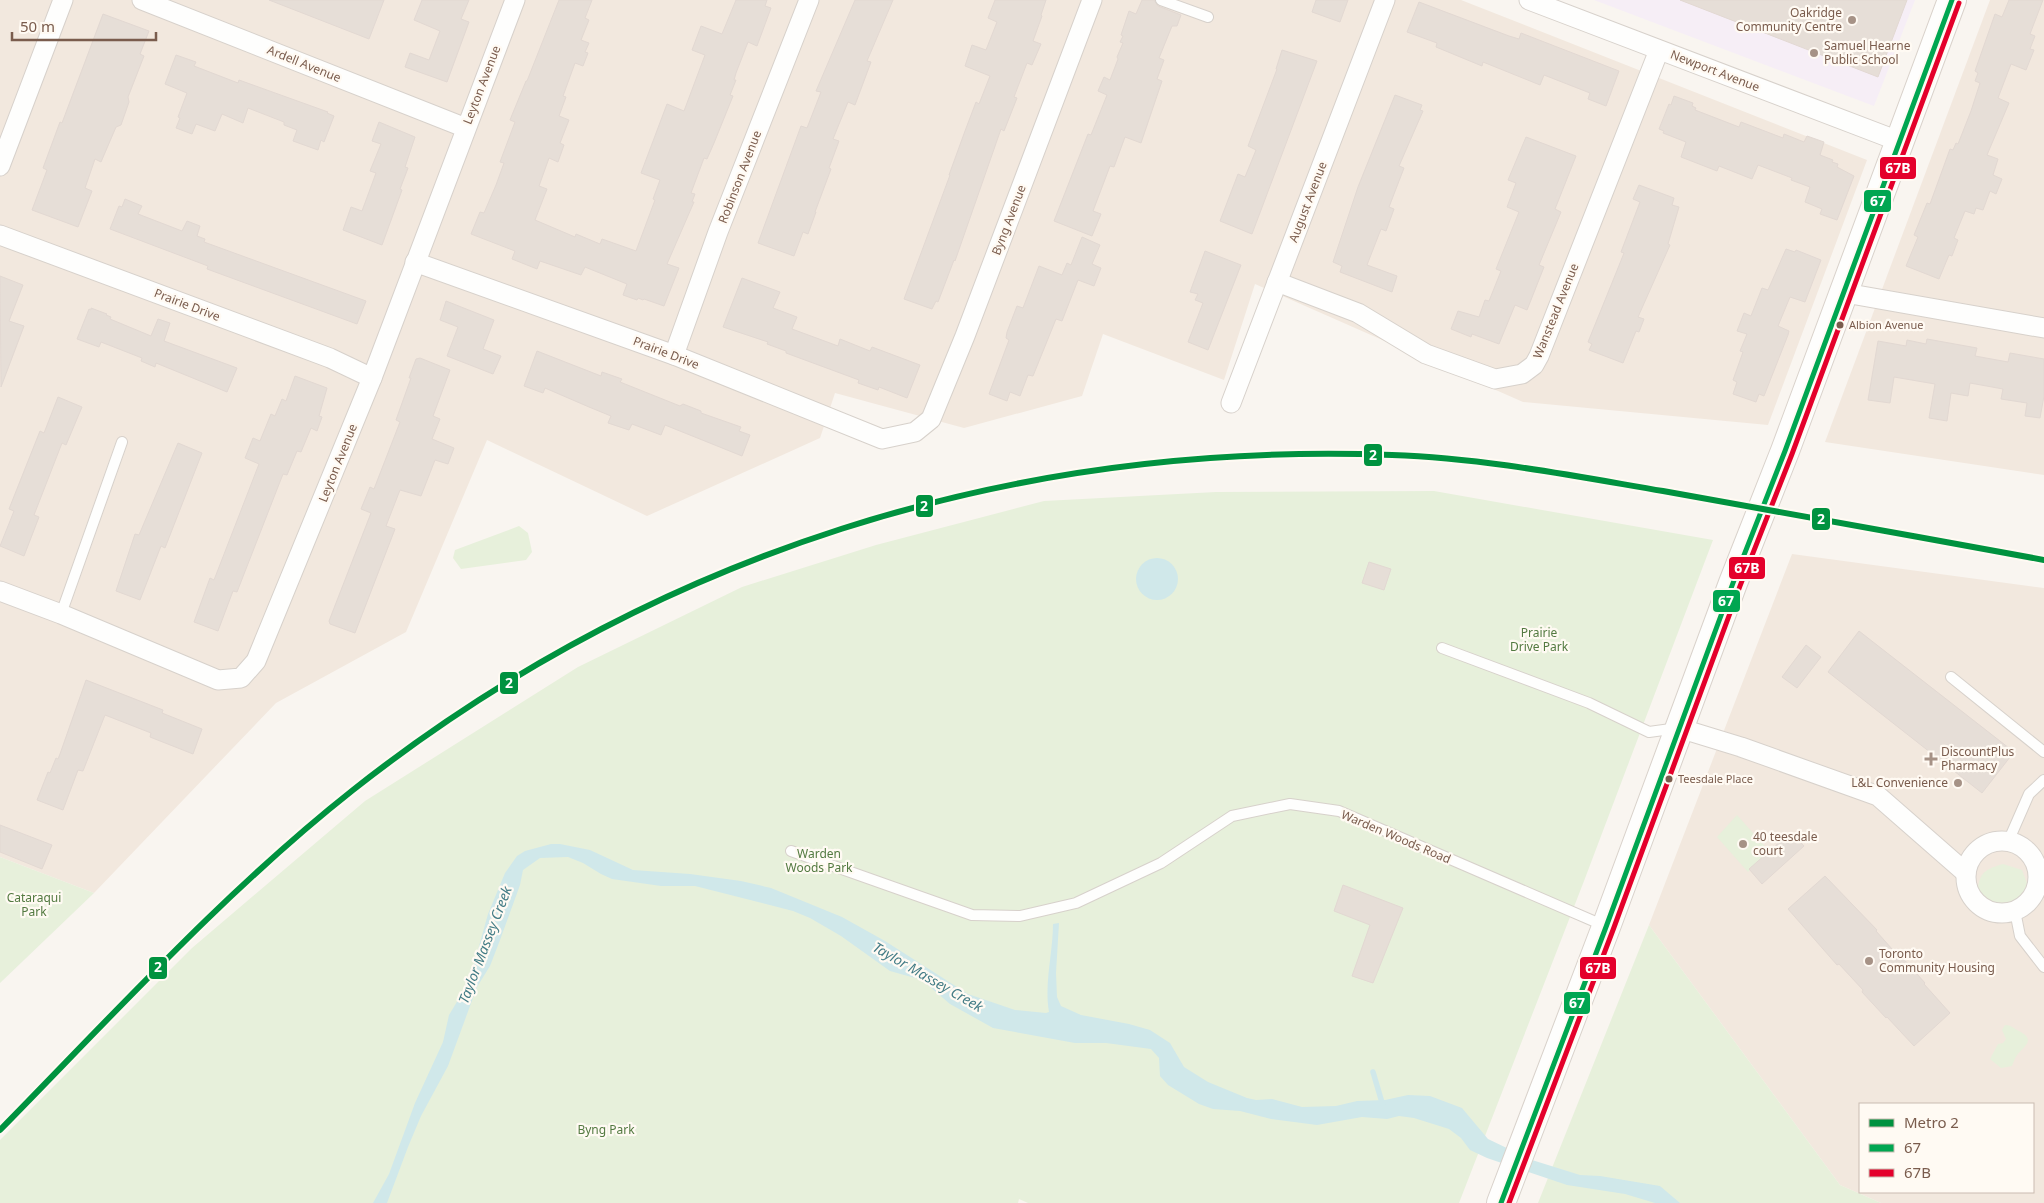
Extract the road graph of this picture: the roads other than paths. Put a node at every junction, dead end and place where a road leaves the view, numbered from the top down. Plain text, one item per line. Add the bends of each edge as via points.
1 (63, 0) edge
2 (142, 0) edge
3 (515, 0) edge
4 (809, 0) edge
5 (1092, 0) edge
6 (1161, 0) edge
7 (1385, 0) edge
8 (1529, 0) edge
9 (1952, 0) edge
10 (1551, 4) edge
11 (1208, 16) dead end
12 (1659, 50) junction
13 (466, 128) junction
14 (1901, 142) junction
15 (0, 166) edge
16 (0, 235) edge
17 (415, 262) junction
18 (1278, 282) junction
19 (1845, 293) junction
20 (2044, 328) edge
21 (674, 355) junction
22 (372, 378) junction
23 (1231, 404) dead end
24 (915, 432) joint
25 (122, 442) dead end
26 (0, 591) edge
27 (61, 614) junction
28 (1442, 648) dead end
29 (1950, 677) dead end
30 (1678, 728) junction
31 (2044, 752) edge
32 (2044, 780) edge
33 (2008, 842) junction
34 (791, 852) dead end
35 (2041, 869) edge
36 (1966, 873) junction
37 (2015, 911) junction
38 (1606, 927) junction
39 (2044, 968) edge
40 (1501, 1203) edge

1 - 15 street
2 - 13 street, Ardell Avenue
3 - 13 street, Leyton Avenue
4 - 21 street, Robinson Avenue
5 - 24 street, Byng Avenue via 931,419
6 - 11 lane
7 - 18 street, August Avenue
8 - 10 street, Newport Avenue
9 - 14 street
10 - 12 street, Newport Avenue
12 - 14 street, Newport Avenue
12 - 18 street, Wanstead Avenue via 1539,356 1534,365 1522,374 1495,378 1426,354 1358,313
13 - 17 street, Leyton Avenue
14 - 19 street
16 - 22 street, Prairie Drive via 330,358
17 - 21 street, Prairie Drive
17 - 22 street, Leyton Avenue
18 - 23 street, August Avenue
19 - 20 street
19 - 30 street
21 - 24 street, Prairie Drive via 882,439
22 - 27 street, Leyton Avenue via 256,660 241,678 218,680
25 - 27 lane
26 - 27 street, Leyton Avenue
28 - 30 lane via 1589,703 1649,732
29 - 31 lane
30 - 36 street via 1878,796
30 - 38 street
32 - 33 lane via 2029,794
33 - 35 street via 2028,853
33 - 36 street via 1985,845 1976,852
34 - 38 lane, Warden Woods Road via 972,915 1020,916 1076,903 1161,863 1232,816 1290,804 1339,811
35 - 37 street via 2033,896
36 - 37 street via 1968,888 1981,907 1992,912
37 - 39 lane via 2020,936
38 - 40 street

